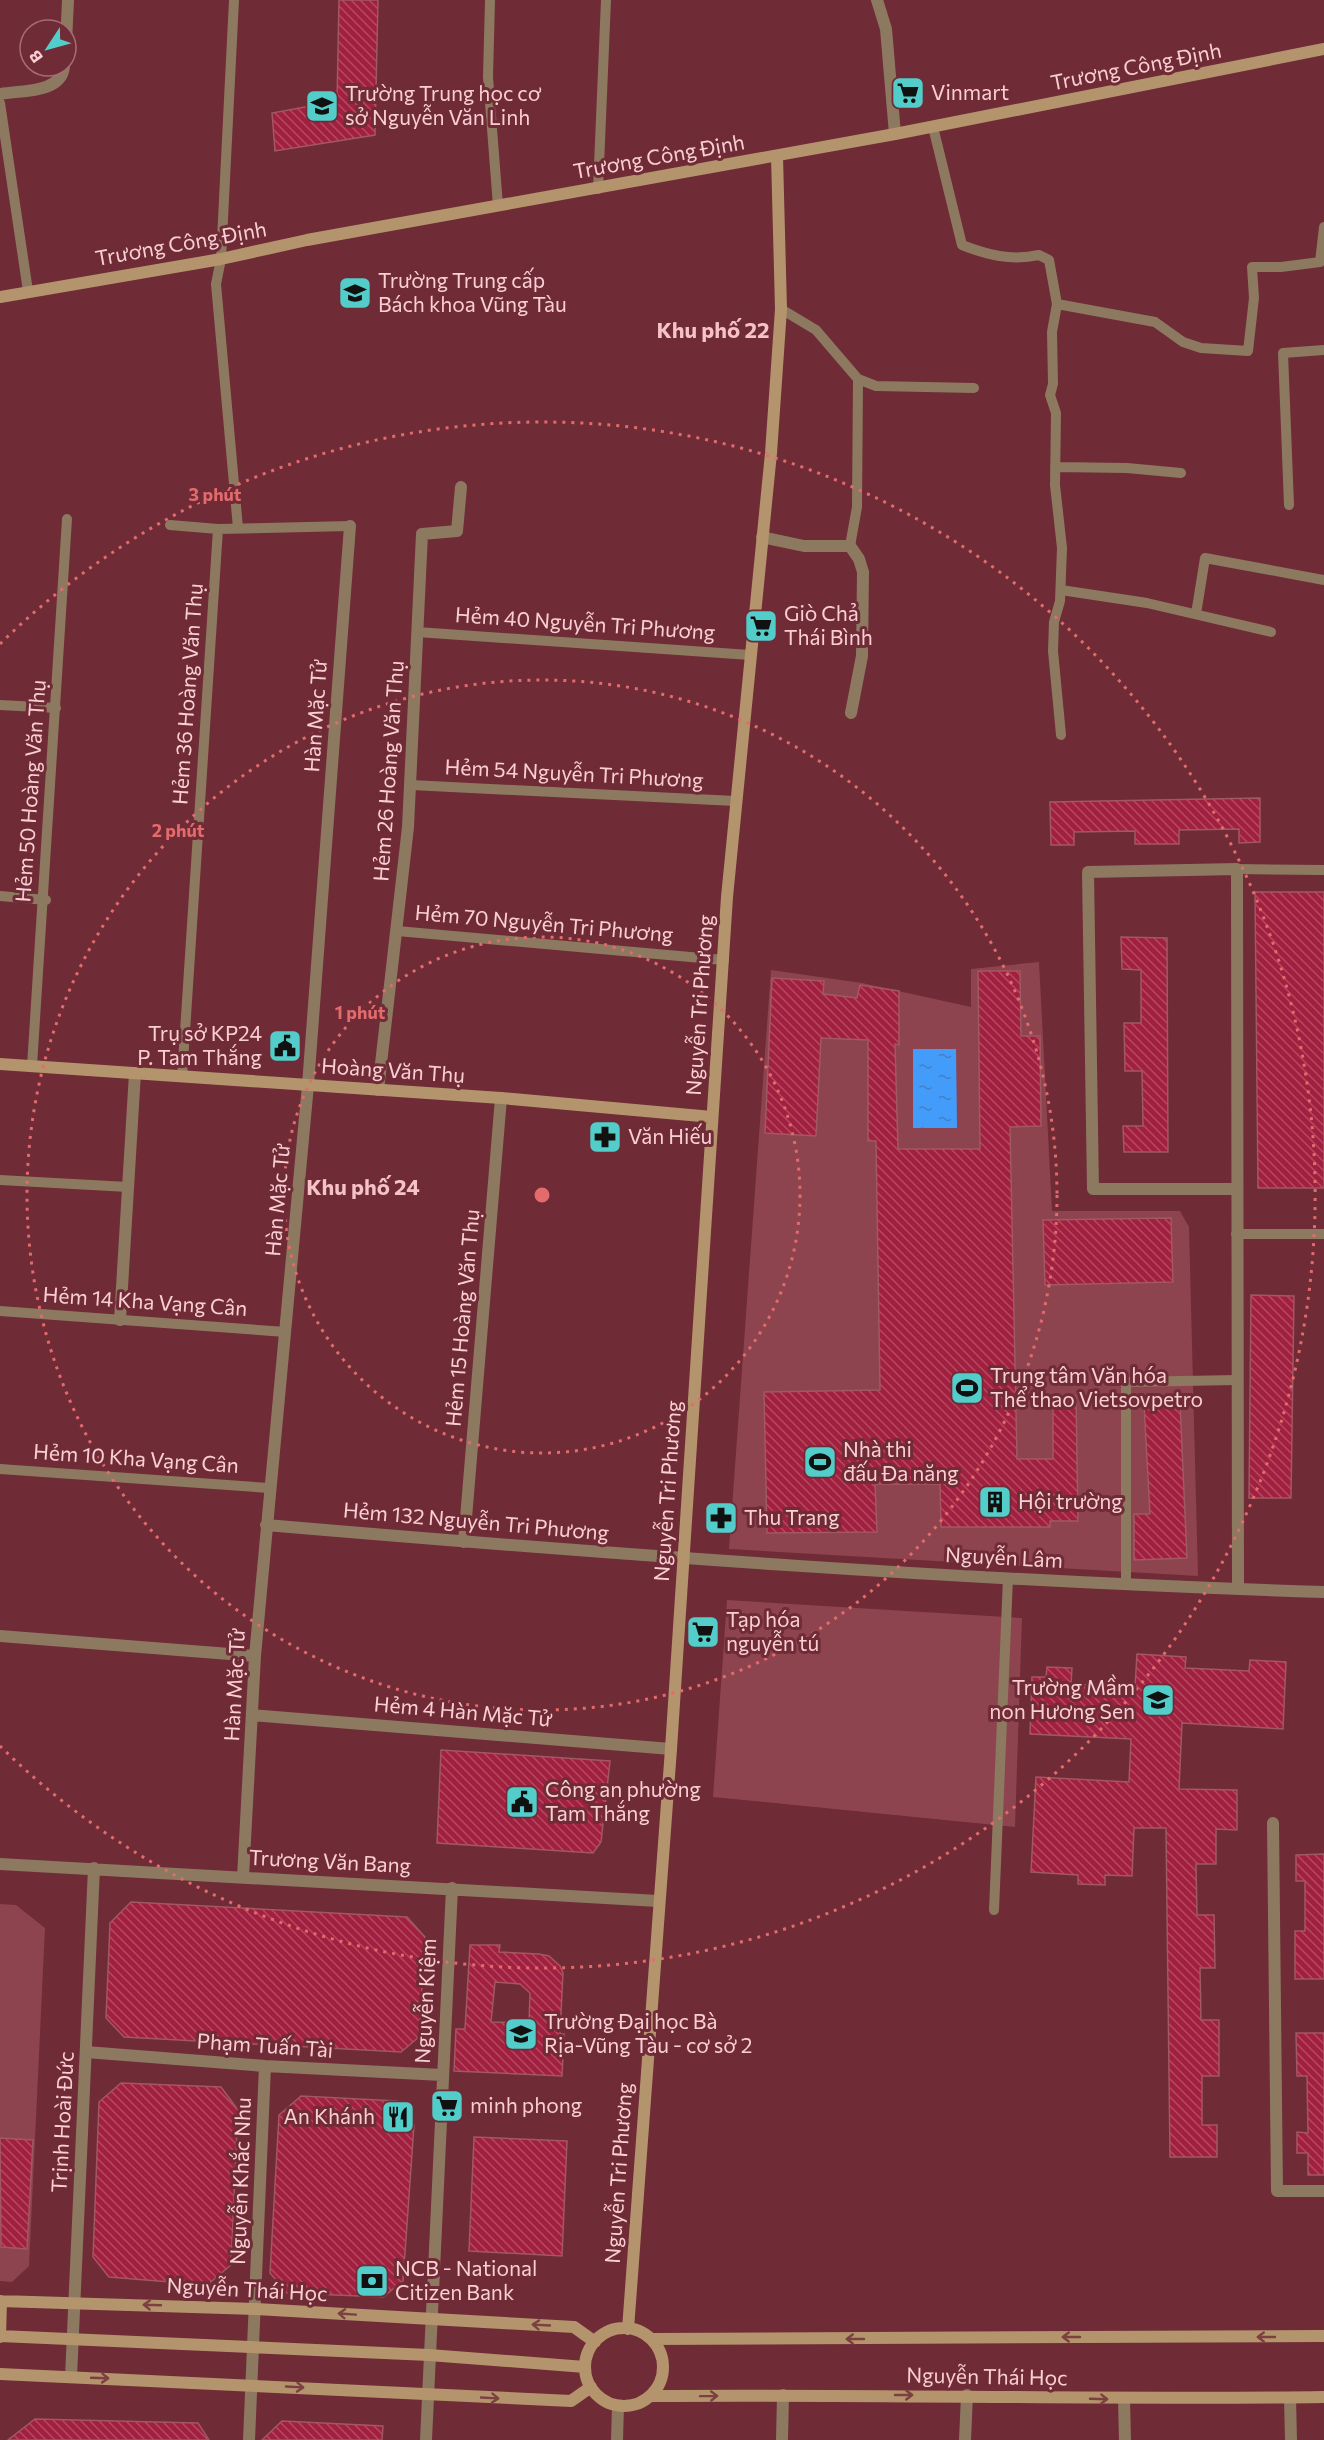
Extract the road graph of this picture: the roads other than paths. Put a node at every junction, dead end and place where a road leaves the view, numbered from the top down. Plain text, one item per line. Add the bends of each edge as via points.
1 (68, 0) edge
2 (234, 0) edge
3 (490, 0) edge
4 (606, 0) edge
5 (877, 0) edge
6 (67, 18) edge
7 (1324, 49) edge
8 (60, 78) edge
9 (0, 94) edge
10 (0, 103) edge
11 (933, 127) junction
12 (895, 134) junction
13 (777, 156) junction
14 (598, 189) junction
15 (498, 206) junction
16 (1324, 227) edge
17 (221, 259) junction
18 (28, 291) junction
19 (0, 297) edge
20 (1057, 304) junction
21 (781, 309) junction
22 (1324, 350) edge
23 (858, 379) junction
24 (974, 388) dead end
25 (1055, 467) junction
26 (1181, 473) dead end
27 (461, 486) dead end
28 (1289, 505) dead end
29 (67, 519) dead end
30 (170, 525) dead end
31 (350, 526) joint
32 (238, 528) junction
33 (218, 529) junction
34 (762, 537) junction
35 (850, 546) junction
36 (1324, 580) edge
37 (1061, 590) junction
38 (1196, 614) junction
39 (417, 632) junction
40 (1271, 632) dead end
41 (750, 655) junction
42 (0, 705) edge
43 (56, 708) junction
44 (851, 713) dead end
45 (1061, 735) dead end
46 (411, 785) junction
47 (735, 801) junction
48 (1237, 869) junction
49 (1324, 870) edge
50 (0, 896) edge
51 (46, 900) dead end
52 (397, 931) junction
53 (724, 960) junction
54 (0, 1064) edge
55 (32, 1066) junction
56 (135, 1073) junction
57 (182, 1077) junction
58 (308, 1085) junction
59 (378, 1090) junction
60 (501, 1098) junction
61 (712, 1117) junction
62 (0, 1180) edge
63 (128, 1187) junction
64 (1236, 1189) junction
65 (1236, 1234) junction
66 (1324, 1234) edge
67 (0, 1311) edge
68 (120, 1320) junction
69 (286, 1332) junction
70 (1237, 1380) junction
71 (0, 1469) edge
72 (269, 1488) junction
73 (266, 1525) junction
74 (464, 1542) junction
75 (683, 1558) junction
76 (1008, 1578) junction
77 (1126, 1582) junction
78 (1238, 1589) junction
79 (1324, 1592) edge
80 (0, 1636) edge
81 (255, 1656) junction
82 (252, 1715) junction
83 (671, 1749) junction
84 (1273, 1823) dead end
85 (0, 1864) edge
86 (94, 1868) junction
87 (243, 1877) junction
88 (452, 1888) junction
89 (658, 1900) junction
90 (994, 1910) dead end
91 (86, 2052) junction
92 (265, 2066) junction
93 (442, 2075) junction
94 (1324, 2191) edge
95 (1, 2301) edge
96 (75, 2303) junction
97 (255, 2308) junction
98 (431, 2320) junction
99 (628, 2329) junction
100 (1324, 2336) edge
101 (0, 2337) edge
102 (73, 2339) junction
103 (651, 2339) junction
104 (595, 2342) junction
105 (253, 2347) junction
106 (429, 2355) junction
107 (585, 2367) junction
108 (0, 2374) edge
109 (71, 2377) junction
110 (251, 2384) junction
111 (591, 2387) junction
112 (428, 2395) junction
113 (783, 2395) junction
114 (967, 2395) junction
115 (650, 2396) junction
116 (1324, 2397) edge
117 (1290, 2398) junction
118 (1124, 2399) junction
119 (618, 2406) junction
120 (249, 2440) edge
121 (426, 2440) edge
122 (617, 2440) edge
123 (782, 2440) edge
124 (965, 2440) edge
125 (1125, 2440) edge
126 (1291, 2440) edge

1 - 6 street
2 - 17 lane
3 - 15 lane via 488,77
4 - 14 lane
5 - 12 street via 886,29
7 - 11 main road, Trương Công Định
8 - 9 street via 42,89
10 - 18 lane
11 - 12 main road, Trương Công Định
11 - 20 lane via 962,245 985,254 1021,259 1038,255 1048,260
12 - 13 main road, Trương Công Định
13 - 14 main road, Trương Công Định
13 - 21 main road, Nguyễn Tri Phương
14 - 15 main road, Trương Công Định
15 - 17 main road, Trương Công Định
16 - 20 lane via 1320,262 1252,267 1254,298 1248,351 1201,348 1183,342 1155,322
17 - 18 main road, Trương Công Định
17 - 32 lane via 216,284
18 - 19 main road, Trương Công Định
20 - 25 lane via 1050,395 1056,413
21 - 23 lane via 816,330
21 - 34 main road, Nguyễn Tri Phương
22 - 28 lane via 1282,353
23 - 24 lane via 876,386
23 - 35 lane via 857,507
25 - 26 lane
25 - 37 lane via 1062,548
27 - 39 street, Hẻm 26 Hoàng Văn Thụ via 457,531 422,534
29 - 43 lane, Hẻm 50 Hoàng Văn Thụ
30 - 33 lane
31 - 32 lane
31 - 58 street, Hàn Mặc Tử
32 - 33 lane
33 - 57 lane, Hẻm 36 Hoàng Văn Thụ
34 - 35 street via 804,546
34 - 41 main road, Nguyễn Tri Phương
35 - 44 street via 863,572 862,656
36 - 38 lane via 1205,558
37 - 38 lane
37 - 45 lane via 1053,651
38 - 40 lane
39 - 41 lane, Hẻm 40 Nguyễn Tri Phương
39 - 46 street, Hẻm 26 Hoàng Văn Thụ
41 - 47 main road, Nguyễn Tri Phương
42 - 43 lane
43 - 55 lane, Hẻm 50 Hoàng Văn Thụ
46 - 47 lane, Hẻm 54 Nguyễn Tri Phương
46 - 52 street, Hẻm 26 Hoàng Văn Thụ
47 - 53 main road, Nguyễn Tri Phương
48 - 49 lane
48 - 64 street
48 - 64 street via 1088,872 1093,1189
50 - 51 lane
52 - 53 lane, Hẻm 70 Nguyễn Tri Phương
52 - 59 street, Hẻm 26 Hoàng Văn Thụ
53 - 61 main road, Nguyễn Tri Phương
54 - 55 main road, Hoàng Văn Thụ
55 - 56 main road, Hoàng Văn Thụ
56 - 57 main road, Hoàng Văn Thụ
56 - 63 street
57 - 58 main road, Hoàng Văn Thụ
58 - 59 main road, Hoàng Văn Thụ
58 - 69 street, Hàn Mặc Tử
59 - 60 main road, Hoàng Văn Thụ
60 - 61 main road, Hoàng Văn Thụ
60 - 74 street, Hẻm 15 Hoàng Văn Thụ
61 - 75 main road, Nguyễn Tri Phương
62 - 63 lane
63 - 68 street
64 - 65 street
65 - 66 lane
65 - 70 street
67 - 68 lane, Hẻm 14 Kha Vạng Cân
68 - 69 lane, Hẻm 14 Kha Vạng Cân
69 - 72 street, Hàn Mặc Tử
70 - 77 lane via 1126,1382
70 - 78 street
71 - 72 lane, Hẻm 10 Kha Vạng Cân
72 - 73 street, Hàn Mặc Tử
73 - 74 street, Hẻm 132 Nguyễn Tri Phương
73 - 81 street, Hàn Mặc Tử
74 - 75 street, Hẻm 132 Nguyễn Tri Phương
75 - 76 street, Nguyễn Lâm
75 - 83 main road, Nguyễn Tri Phương
76 - 77 street, Nguyễn Lâm
76 - 90 lane
77 - 78 street, Nguyễn Lâm
78 - 79 street, Nguyễn Lâm
80 - 81 street
81 - 82 street, Hàn Mặc Tử
82 - 83 street, Hẻm 4 Hàn Mặc Tử
82 - 87 street, Hàn Mặc Tử
83 - 89 main road, Nguyễn Tri Phương
84 - 94 street via 1277,2191
85 - 86 street, Trương Văn Bang
86 - 87 street, Trương Văn Bang
86 - 91 street, Trịnh Hoài Đức
87 - 88 street, Trương Văn Bang
88 - 89 street, Trương Văn Bang
88 - 93 street, Nguyễn Kiệm
89 - 99 main road, Nguyễn Tri Phương
91 - 92 street, Phạm Tuấn Tài
91 - 96 street, Trịnh Hoài Đức
92 - 93 street, Phạm Tuấn Tài
92 - 97 street, Nguyễn Khắc Nhu
93 - 98 street, Nguyễn Kiệm
95 - 96 main road, Nguyễn Thái Học
95 - 101 main road
97 -> 96 main road, Nguyễn Thái Học
96 - 102 street, Trịnh Hoài Đức
98 -> 97 main road, Nguyễn Thái Học
97 - 105 street, Nguyễn Khắc Nhu
104 -> 98 main road, Nguyễn Thái Học via 574,2327
98 - 106 street, Nguyễn Kiệm
99 - 103 main road
99 - 104 main road via 605,2334
100 -> 103 main road, Nguyễn Thái Học
101 - 102 main road
102 - 105 main road
102 - 109 street, Trịnh Hoài Đức
103 - 115 main road via 659,2351 663,2371
104 - 107 main road
105 - 106 main road
105 - 110 street, Nguyễn Khắc Nhu
106 - 107 main road
106 - 112 street, Nguyễn Kiệm
107 - 111 main road
108 - 109 main road
109 -> 110 main road
110 -> 112 main road
110 - 120 street, Nguyễn Khắc Nhu
112 -> 111 main road via 570,2402
111 - 119 main road via 606,2402
112 - 121 street, Nguyễn Kiệm
113 -> 114 main road, Nguyễn Thái Học
115 -> 113 main road, Nguyễn Thái Học
113 - 123 street
114 -> 118 main road, Nguyễn Thái Học
114 - 124 street
115 - 119 main road via 635,2405
116 - 117 main road, Nguyễn Thái Học
117 - 118 main road, Nguyễn Thái Học
117 - 126 street
118 - 125 street
119 - 122 street

